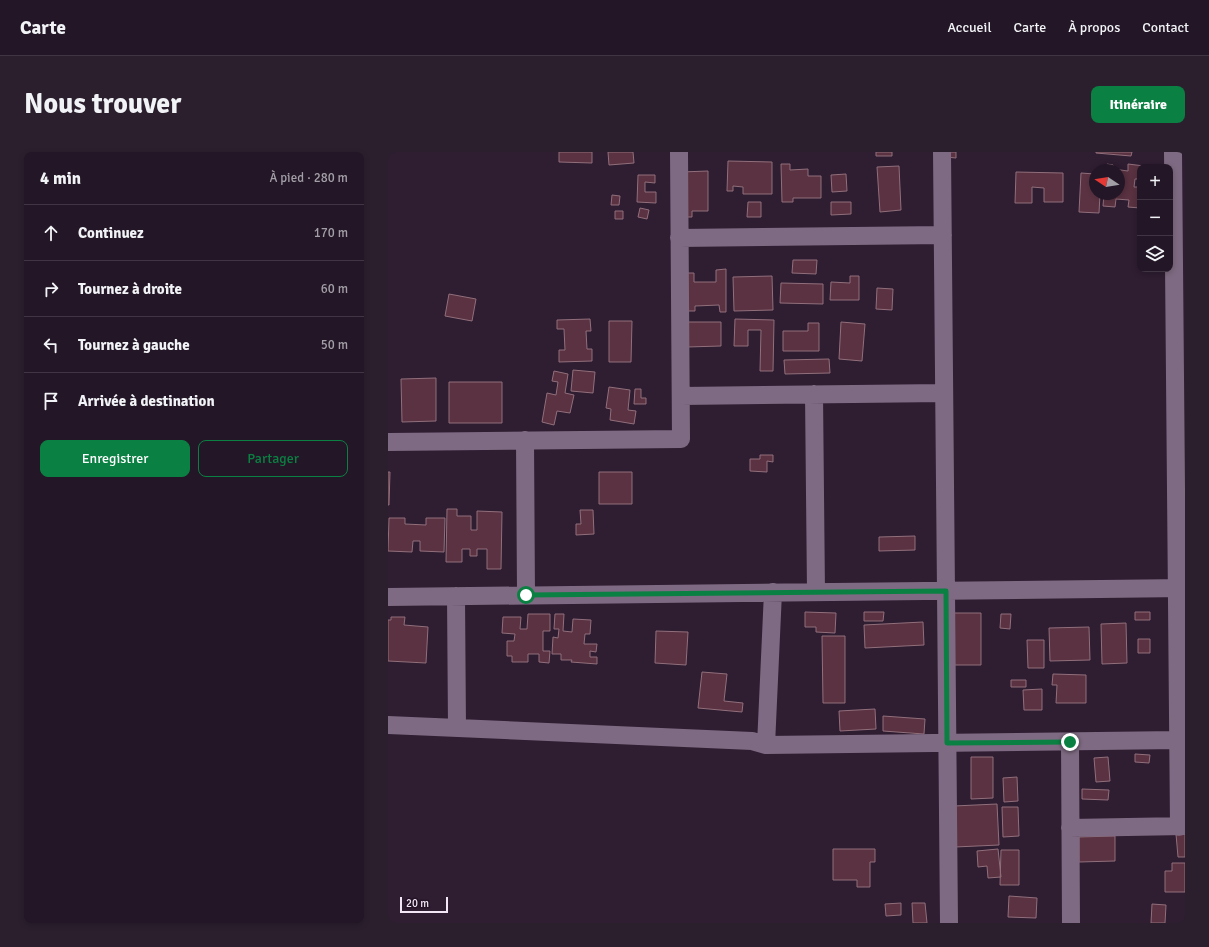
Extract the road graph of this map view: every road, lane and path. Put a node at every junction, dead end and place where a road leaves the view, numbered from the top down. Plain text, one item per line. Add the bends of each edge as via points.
1 (679, 152) edge
2 (942, 152) edge
3 (1173, 152) edge
4 (943, 236) junction
5 (679, 238) junction
6 (944, 393) junction
7 (814, 394) junction
8 (681, 396) junction
9 (1180, 411) edge
10 (525, 440) junction
11 (388, 442) edge
12 (1181, 588) edge
13 (946, 591) junction
14 (773, 592) junction
15 (816, 592) junction
16 (526, 595) junction
17 (456, 596) junction
18 (388, 597) edge
19 (388, 725) edge
20 (457, 728) junction
21 (1178, 740) junction
22 (1070, 742) junction
23 (947, 743) junction
24 (766, 745) junction
25 (1182, 826) edge
26 (1070, 828) junction
27 (949, 923) edge
28 (1071, 923) edge

1 - 5 street
2 - 4 street
3 - 9 street
4 - 5 street
4 - 6 street
5 - 8 street
6 - 7 street
6 - 13 street
7 - 8 street
7 - 15 street
8 - 10 street via 681,439
9 - 12 street
10 - 11 street
10 - 16 street
12 - 13 street
12 - 21 street
13 - 15 street
13 - 23 street
14 - 15 street
14 - 16 street
14 - 24 street
16 - 17 street
17 - 18 street
17 - 20 street
19 - 20 street
20 - 24 street via 752,741
21 - 22 street
21 - 25 street
22 - 23 street
22 - 26 street
23 - 24 street
23 - 27 street
25 - 26 street
26 - 28 street

